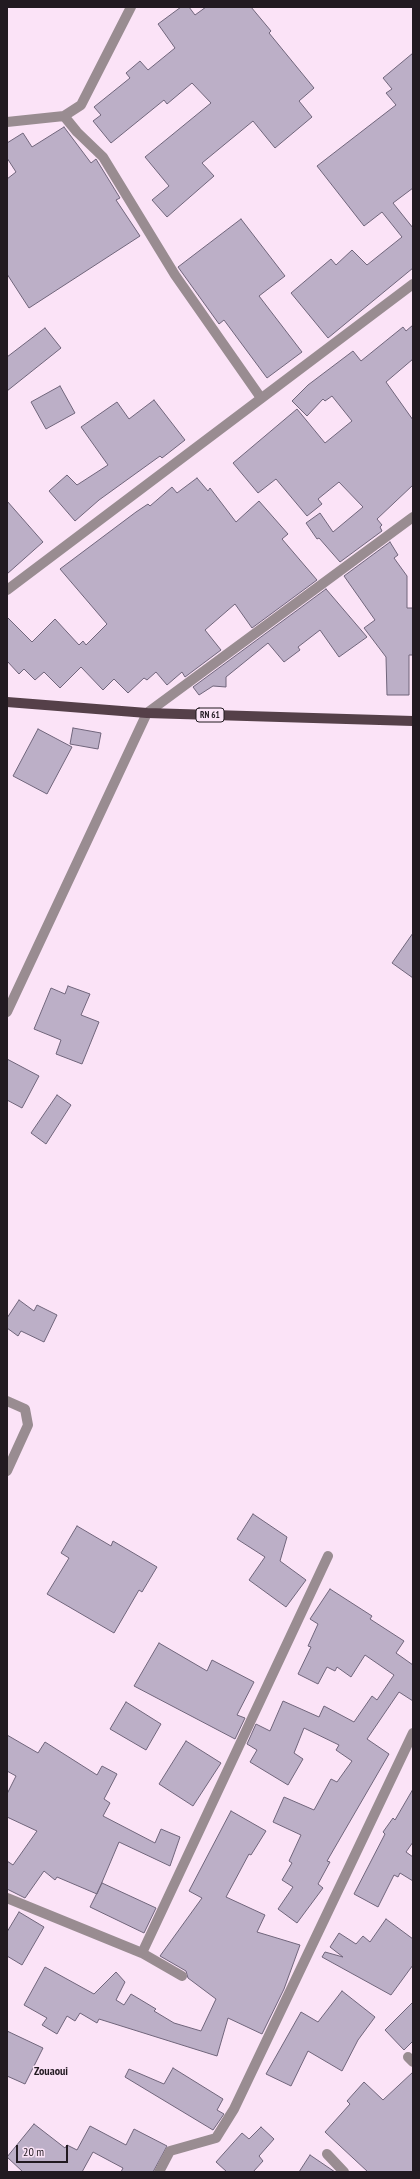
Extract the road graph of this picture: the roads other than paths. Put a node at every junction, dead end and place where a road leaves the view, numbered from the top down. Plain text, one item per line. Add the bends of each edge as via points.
1 (131, 7) edge
2 (64, 116) junction
3 (7, 122) edge
4 (413, 284) edge
5 (261, 398) junction
6 (413, 517) edge
7 (7, 590) edge
8 (7, 702) edge
9 (148, 713) junction
10 (413, 721) edge
11 (7, 1012) edge
12 (7, 1401) edge
13 (7, 1471) edge
14 (328, 1556) dead end
15 (413, 1733) edge
16 (7, 1898) edge
17 (142, 1954) junction
18 (182, 1976) dead end
19 (328, 2154) dead end
20 (159, 2172) edge
21 (344, 2172) edge

1 - 2 street via 81,105
2 - 3 street
2 - 5 street via 103,157 175,275
4 - 5 street
5 - 7 street
6 - 9 street
8 - 9 main road, RN 61
9 - 10 main road, RN 61
9 - 11 street
12 - 13 street via 25,1410 28,1425
14 - 17 street
15 - 20 street via 234,2109 216,2138 170,2151
16 - 17 street
17 - 18 street
19 - 21 street

